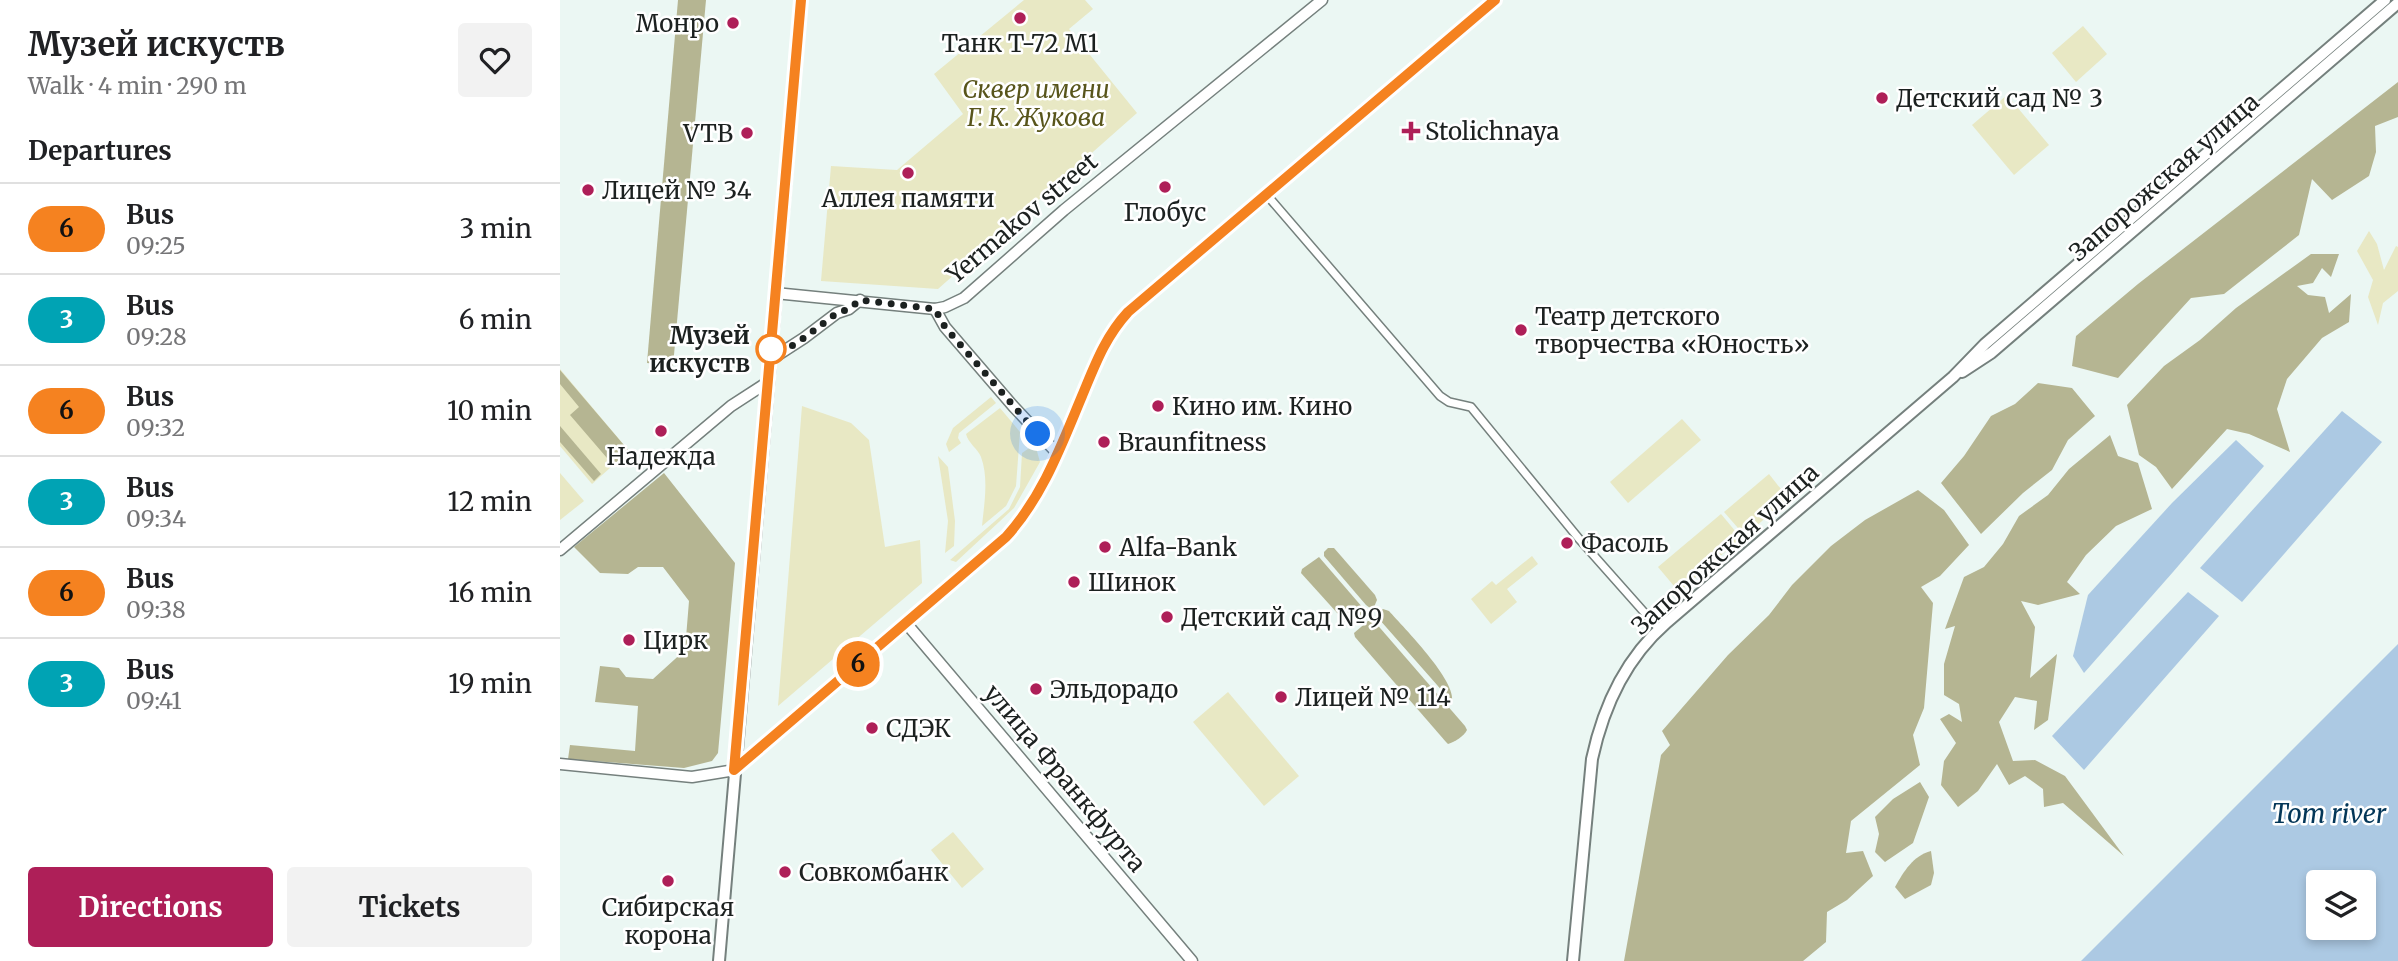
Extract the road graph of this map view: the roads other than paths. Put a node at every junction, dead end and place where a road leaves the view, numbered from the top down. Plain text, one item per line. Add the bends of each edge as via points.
1 (801, 0) edge
2 (1322, 0) edge
3 (1495, 0) edge
4 (2385, 0) edge
5 (2398, 3) edge
6 (1266, 194) junction
7 (775, 293) junction
8 (860, 300) junction
9 (935, 309) junction
10 (770, 360) junction
11 (1953, 377) junction
12 (768, 382) junction
13 (1058, 453) junction
14 (560, 551) edge
15 (906, 623) junction
16 (1659, 629) junction
17 (560, 764) edge
18 (734, 770) junction
19 (719, 961) edge
20 (1192, 961) edge
21 (1573, 961) edge

1 - 7 main road
2 - 9 street, Yermakov street via 1064,210 964,298
3 - 6 street
4 - 11 main road, Запорожская улица via 1984,344
5 - 11 main road, Запорожская улица via 1991,353
6 - 13 street via 1114,327
6 - 16 street via 1440,396 1471,407
7 - 8 street, Yermakov street
7 - 10 main road
8 - 9 street, Yermakov street
8 - 10 street
9 - 13 street via 953,336
10 - 12 main road
11 - 16 main road, Запорожская улица
12 - 14 street via 730,406
12 - 18 main road
13 - 15 street via 1037,495 1006,537
15 - 18 street
15 - 20 street, улица Франкфурта
16 - 21 main road, Запорожская улица via 1632,662 1599,728 1592,759
17 - 18 street via 692,777
18 - 19 main road

